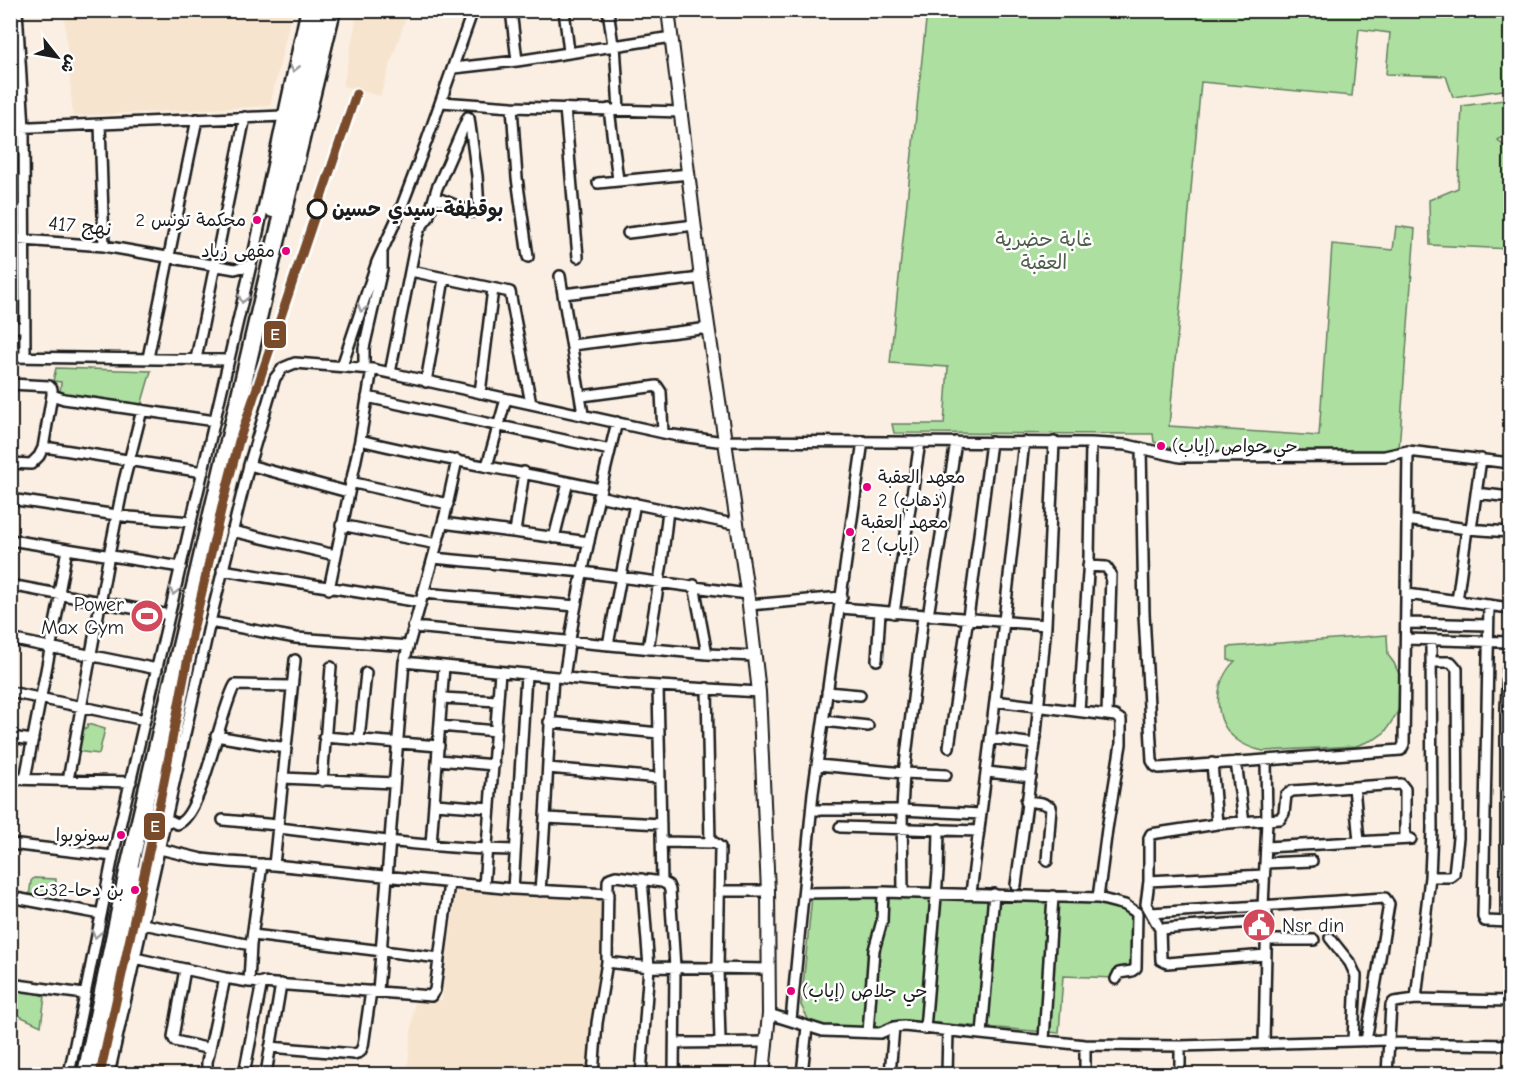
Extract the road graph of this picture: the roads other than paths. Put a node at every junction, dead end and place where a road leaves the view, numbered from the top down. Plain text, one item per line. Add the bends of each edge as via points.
1 (17, 10) edge
2 (306, 10) edge
3 (318, 10) edge
4 (332, 10) edge
5 (473, 10) edge
6 (511, 10) edge
7 (564, 10) edge
8 (608, 10) edge
9 (668, 10) edge
10 (672, 37) junction
11 (614, 45) junction
12 (569, 52) junction
13 (517, 61) junction
14 (454, 68) junction
15 (441, 102) junction
16 (467, 104) junction
17 (512, 107) junction
18 (565, 108) junction
19 (609, 109) junction
20 (619, 110) junction
21 (681, 112) junction
22 (283, 116) junction
23 (246, 117) junction
24 (468, 117) junction
25 (198, 120) junction
26 (100, 124) junction
27 (24, 128) junction
28 (10, 129) edge
29 (689, 174) junction
30 (618, 180) junction
31 (598, 183) dead end
32 (435, 197) junction
33 (695, 225) junction
34 (628, 233) dead end
35 (10, 239) edge
36 (25, 239) junction
37 (104, 246) junction
38 (382, 253) junction
39 (578, 256) dead end
40 (170, 257) junction
41 (528, 257) dead end
42 (214, 265) junction
43 (251, 265) junction
44 (411, 271) junction
45 (560, 276) dead end
46 (701, 278) junction
47 (444, 279) junction
48 (493, 289) junction
49 (563, 294) junction
50 (10, 327) edge
51 (25, 327) junction
52 (709, 328) junction
53 (572, 345) junction
54 (10, 357) edge
55 (25, 357) junction
56 (148, 358) junction
57 (196, 359) junction
58 (229, 360) junction
59 (342, 366) junction
60 (368, 369) junction
61 (390, 373) junction
62 (426, 382) junction
63 (10, 384) edge
64 (480, 393) junction
65 (52, 395) junction
66 (582, 396) junction
67 (367, 397) junction
68 (507, 399) junction
69 (531, 404) junction
70 (142, 410) junction
71 (583, 414) junction
72 (214, 421) junction
73 (617, 422) junction
74 (499, 427) junction
75 (663, 433) junction
76 (360, 440) junction
77 (724, 441) junction
78 (863, 441) junction
79 (920, 442) junction
80 (956, 442) junction
81 (991, 442) junction
82 (1024, 442) junction
83 (1054, 442) junction
84 (1091, 443) junction
85 (43, 448) junction
86 (1141, 448) junction
87 (610, 450) junction
88 (1408, 451) junction
89 (1481, 459) junction
90 (129, 460) junction
91 (457, 460) junction
92 (10, 463) edge
93 (1510, 463) edge
94 (249, 465) junction
95 (487, 466) junction
96 (203, 472) junction
97 (524, 472) junction
98 (568, 482) junction
99 (349, 487) junction
100 (599, 493) junction
101 (1476, 493) junction
102 (1510, 497) edge
103 (10, 499) edge
104 (635, 503) junction
105 (448, 504) junction
106 (668, 510) junction
107 (118, 515) junction
108 (1407, 520) junction
109 (191, 522) junction
110 (443, 523) junction
111 (341, 525) junction
112 (738, 525) junction
113 (1469, 529) junction
114 (232, 531) junction
115 (515, 532) junction
116 (1510, 532) edge
117 (555, 538) junction
118 (10, 540) edge
119 (589, 542) junction
120 (437, 544) junction
121 (67, 549) junction
122 (109, 555) junction
123 (335, 555) junction
124 (433, 558) junction
125 (1088, 566) junction
126 (180, 567) junction
127 (222, 570) junction
128 (583, 572) junction
129 (621, 577) junction
130 (660, 581) junction
131 (10, 585) edge
132 (694, 585) junction
133 (328, 589) junction
134 (60, 593) junction
135 (1407, 594) junction
136 (421, 597) junction
137 (842, 597) junction
138 (748, 599) junction
139 (1457, 601) junction
140 (101, 602) junction
141 (1489, 605) junction
142 (576, 606) junction
143 (841, 608) junction
144 (1510, 608) edge
145 (880, 612) junction
146 (894, 613) junction
147 (169, 615) junction
148 (926, 616) junction
149 (968, 619) junction
150 (210, 622) junction
151 (1003, 622) junction
152 (1407, 624) junction
153 (1488, 625) junction
154 (1046, 626) junction
155 (413, 627) junction
156 (10, 639) edge
157 (1406, 639) junction
158 (1431, 640) junction
159 (1489, 641) junction
160 (569, 642) junction
161 (1510, 642) edge
162 (608, 645) junction
163 (52, 646) junction
164 (408, 646) junction
165 (648, 649) junction
166 (92, 654) junction
167 (707, 654) junction
168 (754, 656) junction
169 (295, 660) dead end
170 (877, 660) dead end
171 (404, 662) junction
172 (1431, 662) junction
173 (444, 666) junction
174 (1510, 666) edge
175 (331, 667) dead end
176 (157, 669) junction
177 (500, 672) junction
178 (366, 673) dead end
179 (526, 675) junction
180 (554, 677) junction
181 (564, 678) junction
182 (658, 686) junction
183 (292, 687) junction
184 (706, 688) junction
185 (10, 692) edge
186 (759, 692) junction
187 (827, 692) junction
188 (860, 695) dead end
189 (42, 698) junction
190 (442, 698) junction
191 (498, 700) junction
192 (995, 701) junction
193 (1039, 707) junction
194 (80, 708) junction
195 (1079, 711) junction
196 (1107, 715) junction
197 (145, 720) junction
198 (824, 721) junction
199 (549, 722) junction
200 (440, 726) junction
201 (868, 726) dead end
202 (496, 731) junction
203 (658, 733) junction
204 (216, 736) junction
205 (10, 737) edge
206 (324, 737) junction
207 (991, 738) junction
208 (359, 739) junction
209 (33, 740) junction
210 (397, 743) junction
211 (1035, 744) junction
212 (439, 746) junction
213 (949, 747) dead end
214 (286, 748) junction
215 (438, 760) junction
216 (1266, 761) junction
217 (1236, 762) junction
218 (1212, 763) junction
219 (494, 765) junction
220 (818, 765) junction
221 (548, 768) junction
222 (987, 772) junction
223 (904, 773) junction
224 (946, 775) dead end
225 (1030, 777) junction
226 (283, 778) junction
227 (659, 778) junction
228 (10, 779) edge
229 (26, 779) junction
230 (68, 780) junction
231 (322, 781) junction
232 (131, 782) junction
233 (394, 783) junction
234 (1354, 787) junction
235 (1026, 801) junction
236 (435, 804) junction
237 (490, 808) junction
238 (812, 810) junction
239 (902, 810) junction
240 (981, 814) junction
241 (546, 818) junction
242 (167, 819) junction
243 (223, 820) dead end
244 (1267, 821) junction
245 (1244, 822) junction
246 (661, 824) junction
247 (1216, 825) junction
248 (278, 826) junction
249 (840, 827) dead end
250 (904, 828) junction
251 (939, 829) junction
252 (979, 831) junction
253 (391, 841) junction
254 (1359, 842) junction
255 (663, 843) junction
256 (710, 843) junction
257 (10, 844) edge
258 (431, 845) junction
259 (1266, 847) junction
260 (160, 849) junction
261 (487, 849) junction
262 (133, 850) junction
263 (515, 850) junction
264 (1047, 861) dead end
265 (1312, 861) dead end
266 (1265, 863) junction
267 (262, 864) junction
268 (274, 865) junction
269 (120, 866) junction
270 (1264, 875) junction
271 (1430, 877) junction
272 (388, 878) junction
273 (642, 879) junction
274 (1149, 881) junction
275 (662, 882) junction
276 (449, 883) junction
277 (1016, 885) dead end
278 (484, 886) junction
279 (513, 888) junction
280 (540, 891) junction
281 (719, 891) junction
282 (768, 891) junction
283 (903, 891) junction
284 (883, 892) junction
285 (804, 893) junction
286 (971, 893) junction
287 (609, 894) junction
288 (937, 894) junction
289 (994, 894) junction
290 (1053, 896) junction
291 (10, 897) edge
292 (1098, 898) junction
293 (1265, 907) junction
294 (1151, 913) junction
295 (100, 914) junction
296 (1266, 921) junction
297 (1508, 922) edge
298 (143, 924) junction
299 (1160, 929) junction
300 (1330, 938) dead end
301 (252, 940) junction
302 (1266, 940) junction
303 (1314, 940) dead end
304 (382, 951) junction
305 (1266, 955) junction
306 (135, 958) junction
307 (439, 958) junction
308 (607, 962) junction
309 (649, 967) junction
310 (675, 967) junction
311 (185, 969) junction
312 (718, 969) junction
313 (768, 969) junction
314 (225, 978) junction
315 (1116, 979) dead end
316 (249, 982) junction
317 (262, 982) junction
318 (10, 984) edge
319 (281, 984) junction
320 (374, 991) junction
321 (84, 994) junction
322 (1416, 999) junction
323 (1510, 1001) edge
324 (769, 1014) junction
325 (790, 1020) junction
326 (807, 1027) junction
327 (894, 1027) junction
328 (925, 1029) junction
329 (948, 1031) junction
330 (868, 1033) junction
331 (982, 1034) junction
332 (1044, 1040) junction
333 (720, 1041) junction
334 (1353, 1041) junction
335 (1366, 1041) junction
336 (767, 1042) junction
337 (1389, 1042) junction
338 (675, 1043) junction
339 (1264, 1043) junction
340 (1085, 1045) junction
341 (1510, 1045) edge
342 (1180, 1046) junction
343 (270, 1047) junction
344 (210, 1049) junction
345 (69, 1074) edge
346 (76, 1074) edge
347 (86, 1074) edge
348 (96, 1074) edge
349 (109, 1074) edge
350 (207, 1074) edge
351 (244, 1074) edge
352 (266, 1074) edge
353 (593, 1074) edge
354 (640, 1074) edge
355 (674, 1074) edge
356 (763, 1074) edge
357 (802, 1074) edge
358 (890, 1074) edge
359 (947, 1074) edge
360 (1085, 1074) edge
361 (1180, 1074) edge
362 (1387, 1074) edge

1 - 27 street
2 -> 22 street
3 - 269 highway
4 - 262 highway
5 - 14 street
6 - 13 street
7 - 12 street
8 - 11 street
9 - 10 street
10 - 11 street
10 - 21 street
11 - 12 street
11 - 20 street
12 - 13 street
13 - 14 street
14 - 15 street
15 - 16 street
15 - 38 street
16 - 17 street
16 - 24 street
17 - 18 street
17 - 41 street
18 - 19 street
18 - 39 street
19 - 20 street
19 - 30 street
20 - 21 street
21 - 29 street
22 - 23 street
22 - 43 street
23 - 25 street
23 - 42 street
24 - 32 street
24 - 32 street via 479,210 472,212
25 - 26 street
25 - 40 street
26 - 27 street
26 - 37 street
27 - 28 street
27 - 36 street
29 - 30 street
29 - 33 street
30 - 31 street
32 - 44 street via 417,236
33 - 34 street
33 - 46 street
35 - 36 street, نهج 417
36 - 37 street, نهج 417
36 - 51 street
37 - 40 street, نهج 417
38 -> 59 street
38 - 60 street via 364,348
40 - 42 street, نهج 417
40 - 56 street
42 - 43 street, نهج 417 via 237,269
42 - 57 street
43 -> 58 street
44 - 47 street
44 - 61 street
45 - 49 street
46 - 49 street
46 - 52 street
47 - 48 street
47 - 62 street
48 - 64 street
48 - 69 street via 507,291 511,296
49 - 53 street
50 - 51 street
51 - 55 street
52 - 53 street
52 - 77 street
53 - 66 street
54 - 55 street
55 - 56 street
56 - 57 street
57 - 58 street
58 - 72 street
59 - 60 street
59 - 94 street via 295,363 279,372
60 - 61 street
60 - 67 street
61 - 62 street
62 - 64 street
63 - 65 street via 49,386
64 - 68 street
65 - 70 street
65 - 85 street
66 - 71 street
66 - 75 street via 657,386 661,392
67 - 74 street
67 - 76 street
68 - 69 street
68 - 74 street
69 - 71 street
70 - 72 street
70 - 90 street
71 - 73 street
72 - 96 street
73 - 75 street
73 - 87 street
74 - 87 street
74 - 95 street
75 - 77 street
76 - 91 street
76 - 99 street
77 - 78 street
77 - 112 street
78 - 79 street
78 - 137 street
79 - 80 street
79 - 146 street
80 - 81 street
80 - 148 street
81 - 82 street
81 - 149 street
82 - 83 street
82 - 151 street
83 - 84 street
83 - 154 street
84 - 86 street
84 - 125 street
85 - 90 street
85 - 92 street via 31,464
86 - 88 street via 1180,457 1385,456
86 - 218 street via 1152,761 1159,768
87 - 100 street
88 - 89 street
88 - 108 street
89 - 93 street
89 - 101 street
90 - 96 street
90 - 107 street
91 - 95 street
91 - 105 street
94 - 99 street
94 - 114 street
95 - 97 street
96 - 109 street
97 - 98 street
97 - 115 street
98 - 100 street
98 - 117 street
99 - 105 street
99 - 111 street
100 - 104 street
100 - 119 street
101 - 102 street
101 - 113 street
103 - 107 street
104 - 106 street
104 - 129 street
105 - 110 street
106 - 112 street
106 - 130 street
107 - 109 street
107 - 122 street
108 - 113 street
108 - 135 street
109 - 126 street
110 - 115 street
110 - 120 street
111 - 120 street
111 - 123 street
112 - 138 street
113 - 116 street
113 - 139 street
114 - 123 street
114 - 127 street
115 - 117 street
117 - 119 street
118 - 121 street
119 - 128 street
120 - 124 street
121 - 122 street
121 - 134 street
122 - 126 street
122 - 140 street
123 - 133 street
124 - 128 street
124 - 136 street
125 - 195 street
125 - 196 street via 1106,567 1111,574
126 -> 147 street
127 - 133 street
127 - 150 street
128 - 129 street
128 - 142 street
129 - 130 street
129 - 162 street
130 - 132 street
130 - 165 street
131 - 134 street
132 - 138 street
132 - 167 street
133 - 136 street
134 - 140 street
134 - 163 street
135 - 139 street
135 - 152 street
136 - 142 street
136 - 155 street
137 - 138 street
137 - 143 street
138 - 168 street
139 - 141 street
140 - 147 street
140 - 166 street
141 - 144 street
141 - 153 street
142 - 160 street
143 - 145 street
143 - 187 street
145 - 146 street
145 - 170 street
146 - 148 street
147 - 176 street
148 - 149 street
148 - 223 street
149 - 151 street
149 - 213 street
150 - 164 street via 297,638
150 - 242 street
151 - 154 street
151 - 192 street
152 - 153 street
152 - 157 street
153 - 159 street
154 - 193 street
155 - 160 street
155 - 164 street
156 - 163 street
157 - 158 street
157 - 216 street via 1401,750
158 - 159 street
158 - 172 street
159 - 161 street
159 - 297 street via 1483,917 1489,922
160 - 162 street
160 - 181 street
162 - 165 street
163 - 166 street
163 - 189 street
164 - 171 street
165 - 167 street
166 - 176 street
166 - 194 street
167 - 168 street
168 - 186 street
169 - 183 street
171 - 173 street
171 - 210 street
172 - 271 street
172 - 271 street via 1451,662 1457,669 1458,838 1454,874
173 - 177 street
173 - 190 street
174 - 297 street via 1506,708
175 - 206 street
176 - 197 street
177 - 179 street
177 - 191 street
178 - 208 street
179 - 180 street
179 - 263 street
180 - 181 street
180 - 199 street
181 - 182 street
182 - 184 street
182 - 203 street
183 - 204 street via 236,684
183 - 214 street
184 - 186 street
184 - 256 street
185 - 189 street
186 - 282 street
187 - 188 street
187 - 198 street
189 - 194 street
189 - 209 street
190 - 191 street
190 - 200 street
191 - 202 street
192 - 193 street
192 - 207 street
193 - 195 street
193 - 211 street
194 - 197 street
194 - 230 street
195 - 196 street
196 - 292 street via 1121,720 1121,744
197 - 232 street
198 - 201 street
198 - 220 street
199 - 203 street
199 - 221 street
200 - 202 street
200 - 212 street
202 - 219 street
203 - 227 street
204 - 214 street
204 - 242 street via 195,804 183,822 177,824
205 - 209 street
206 - 208 street
206 - 231 street
207 - 211 street
207 - 222 street
208 - 210 street
209 - 229 street
210 - 212 street
210 - 233 street
211 - 225 street
212 - 215 street
214 - 226 street
215 - 219 street
215 - 236 street
216 - 217 street
216 - 244 street
217 - 218 street
217 - 245 street
218 - 247 street
219 - 237 street
220 - 223 street
220 - 238 street
221 - 227 street
221 - 241 street
222 - 225 street
222 - 240 street
223 - 224 street
223 - 239 street
225 - 235 street
226 - 231 street
226 - 248 street
227 - 246 street
228 - 229 street
229 - 230 street
230 - 232 street
231 - 233 street
232 - 269 street
233 - 253 street
234 - 244 street via 1289,792 1282,818
234 - 254 street
234 - 254 street via 1404,785 1408,839
235 - 264 street via 1051,807
235 - 277 street
236 - 237 street
236 - 258 street
237 - 261 street
238 - 239 street
238 - 285 street
239 - 240 street
239 - 250 street
240 - 252 street
241 - 246 street
241 - 280 street
242 - 260 street
243 - 248 street
244 - 245 street
244 - 259 street
245 - 247 street
246 - 255 street
247 - 274 street via 1151,834
248 - 253 street
248 - 268 street
249 - 250 street
250 - 251 street
250 - 283 street
251 - 252 street
251 - 288 street
252 - 286 street
253 - 258 street
253 - 272 street
254 - 259 street
255 - 256 street
255 - 275 street
256 - 281 street via 719,844 721,850
257 - 269 street
258 - 261 street
259 - 266 street
260 - 267 street via 202,859
260 - 298 street
261 - 263 street
261 - 278 street
262 - 269 highway
262 - 348 street via 137,870
263 - 279 street
265 - 266 street
266 - 270 street
267 - 268 street
267 - 301 street
268 - 272 street
269 - 295 street
269 - 346 highway
269 - 347 highway
270 - 274 street
270 - 293 street
271 - 322 street
272 - 276 street
272 - 304 street
273 - 275 street
273 - 287 street via 612,877 608,881
273 - 309 street
274 - 294 street via 1146,904
275 - 310 street via 670,890
276 - 278 street
276 - 307 street
278 - 279 street
279 - 280 street
280 - 287 street
281 - 282 street
281 - 312 street
282 - 313 street
283 - 284 street
283 - 288 street
284 - 285 street
284 - 330 street
285 - 325 street
286 - 288 street
286 - 289 street
287 - 308 street
288 - 328 street
289 - 290 street
289 - 331 street
290 - 292 street
290 - 332 street
291 - 295 street
292 - 315 street via 1125,905 1137,913 1136,968 1119,973
293 - 294 street
293 - 296 street
293 - 335 street via 1387,899
294 - 299 street
295 -> 321 street
296 - 299 street
296 - 302 street
298 - 301 street
298 - 306 street
299 - 305 street via 1160,958 1165,962
300 - 334 street via 1356,976
301 - 304 street
301 - 316 street
302 - 303 street
302 - 305 street
304 - 307 street
304 - 320 street
305 - 339 street
306 - 311 street
306 - 349 street
307 - 320 street via 433,996
308 - 309 street
308 - 353 street
309 - 310 street
309 - 354 street
310 - 312 street
310 - 338 street
311 - 314 street
311 - 344 street via 172,1037
312 - 313 street
312 - 333 street
313 - 324 street
314 - 316 street
314 - 344 street
316 - 317 street
317 - 319 street
317 - 351 street
318 - 321 street
319 - 320 street
319 - 343 street
320 - 343 street via 360,1052
321 - 345 street
322 - 323 street
322 - 337 street via 1392,1003
324 - 325 street
324 - 336 street
325 - 326 street
326 - 330 street
326 - 357 street
327 - 328 street
327 - 330 street
327 - 358 street
328 - 329 street
329 - 331 street
329 - 359 street
331 - 332 street
332 - 340 street
333 - 336 street
333 - 338 street
334 - 335 street
334 - 339 street
335 - 337 street
336 - 356 street
337 - 341 street
337 - 362 street
338 - 355 street
339 - 342 street
340 - 342 street
340 - 360 street
342 - 361 street
343 - 352 street
344 - 350 street

